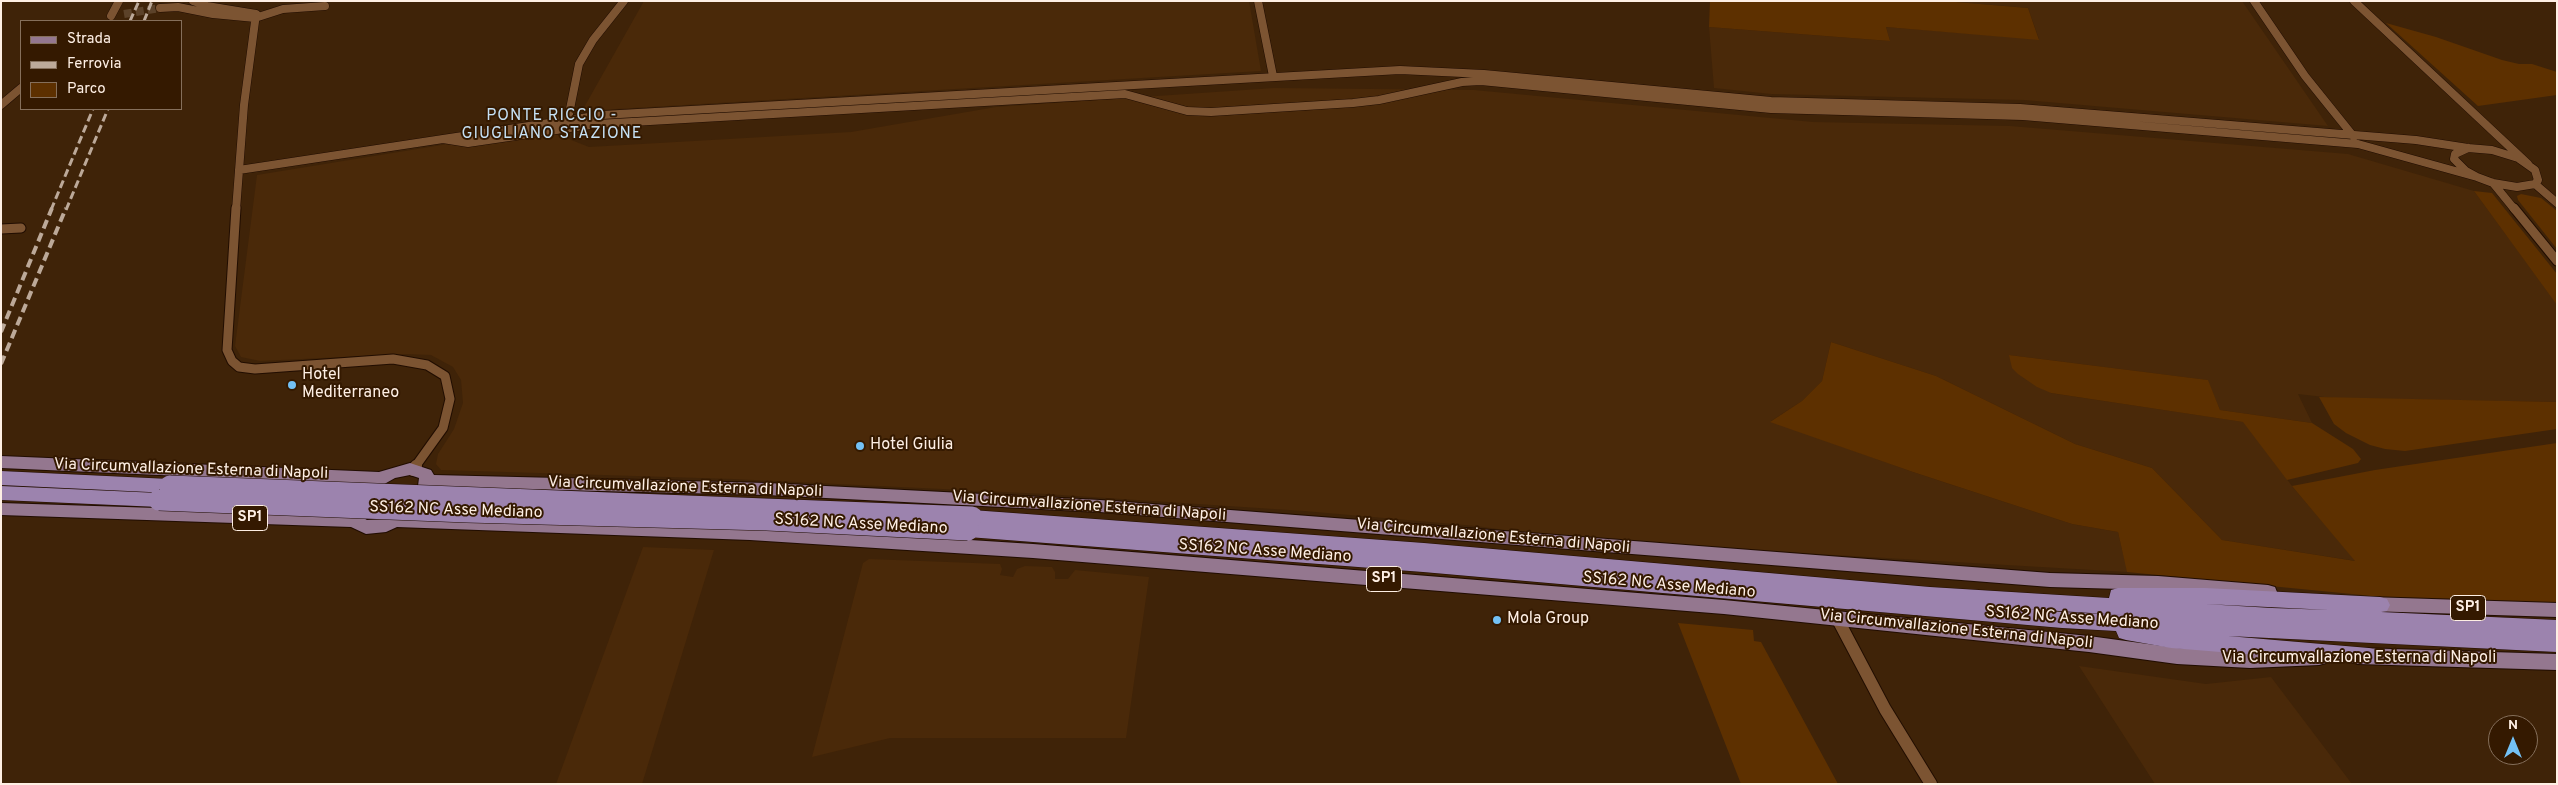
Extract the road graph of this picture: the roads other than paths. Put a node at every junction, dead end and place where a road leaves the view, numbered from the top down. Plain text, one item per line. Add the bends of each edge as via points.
1 (119, 1) edge
2 (193, 1) edge
3 (624, 1) edge
4 (1258, 1) edge
5 (2254, 1) edge
6 (2354, 1) edge
7 (325, 6) dead end
8 (160, 8) tunnel mouth
9 (111, 16) dead end
10 (255, 18) junction
11 (1273, 76) junction
12 (20, 89) edge
13 (1, 105) edge
14 (567, 119) junction
15 (566, 128) junction
16 (2353, 135) junction
17 (443, 139) junction
18 (2358, 144) junction
19 (2468, 148) junction
20 (2528, 164) junction
21 (239, 170) junction
22 (2477, 178) junction
23 (2493, 183) junction
24 (2535, 184) junction
25 (2557, 203) edge
26 (21, 228) dead end
27 (1, 229) edge
28 (2557, 261) edge
29 (1, 462) edge
30 (413, 470) junction
31 (1, 478) edge
32 (1, 493) edge
33 (1, 509) edge
34 (970, 524) junction
35 (1930, 595) junction
36 (2380, 605) junction
37 (2557, 610) edge
38 (1837, 618) junction
39 (2062, 620) junction
40 (2557, 628) edge
41 (2557, 644) edge
42 (2370, 656) junction
43 (2526, 660) junction
44 (2557, 662) edge
45 (2557, 671) edge
46 (1931, 784) edge

1 - 9 street
2 - 10 street via 249,11 256,14
3 - 14 street via 593,40 579,64
4 - 11 street
5 - 16 street via 2306,76
6 - 20 street
7 - 10 street via 283,9
8 - 10 street via 178,7
10 - 21 street
11 - 14 street
11 - 16 street via 1400,70 1457,72 1771,101 2020,108
12 - 13 street
14 - 15 street
14 - 17 street
15 - 17 street via 468,143
15 - 18 street via 1125,94 1187,111 1210,112 1379,100 1475,81 1771,109 2023,116
16 - 18 street
16 - 19 street via 2441,142
17 - 21 street
18 - 22 street
19 - 20 street via 2505,153
19 - 22 street via 2455,154 2454,159
20 - 24 street via 2538,175
21 - 30 street via 227,350 232,361 239,367 254,369 393,360 427,365 439,372 445,376 450,399 443,428
22 - 23 street
23 - 24 street via 2518,187
23 - 28 street
24 - 25 street
26 - 27 street
29 - 30 main road, Via Circumvallazione Esterna di Napoli via 376,482 400,470
30 - 36 main road, Via Circumvallazione Esterna di Napoli / SP1 via 425,474 428,483 767,489 1100,506 2050,580 2158,583
31 - 34 highway, SS162 NC Asse Mediano, bridge
32 - 34 highway, SS162 NC Asse Mediano, bridge via 467,512
33 - 38 main road, Via Circumvallazione Esterna di Napoli / SP1 via 145,516 354,517 366,527 401,518 750,533 1033,551
34 - 35 highway, SS162 NC Asse Mediano via 1424,550
34 - 39 highway, SS162 NC Asse Mediano
35 - 36 highway via 2205,596
35 - 40 highway, SS162 NC Asse Mediano via 2262,615
36 - 37 main road, Via Circumvallazione Esterna di Napoli / SP1
38 - 42 main road, Via Circumvallazione Esterna di Napoli / SP1 via 2178,656 2250,660
38 - 46 street via 1885,709
39 - 41 highway, SS162 NC Asse Mediano
39 - 42 highway via 2171,640
42 - 43 main road, Via Circumvallazione Esterna di Napoli / SP1
43 - 44 main road, Via Circumvallazione Esterna di Napoli / SP1
43 - 45 main road

